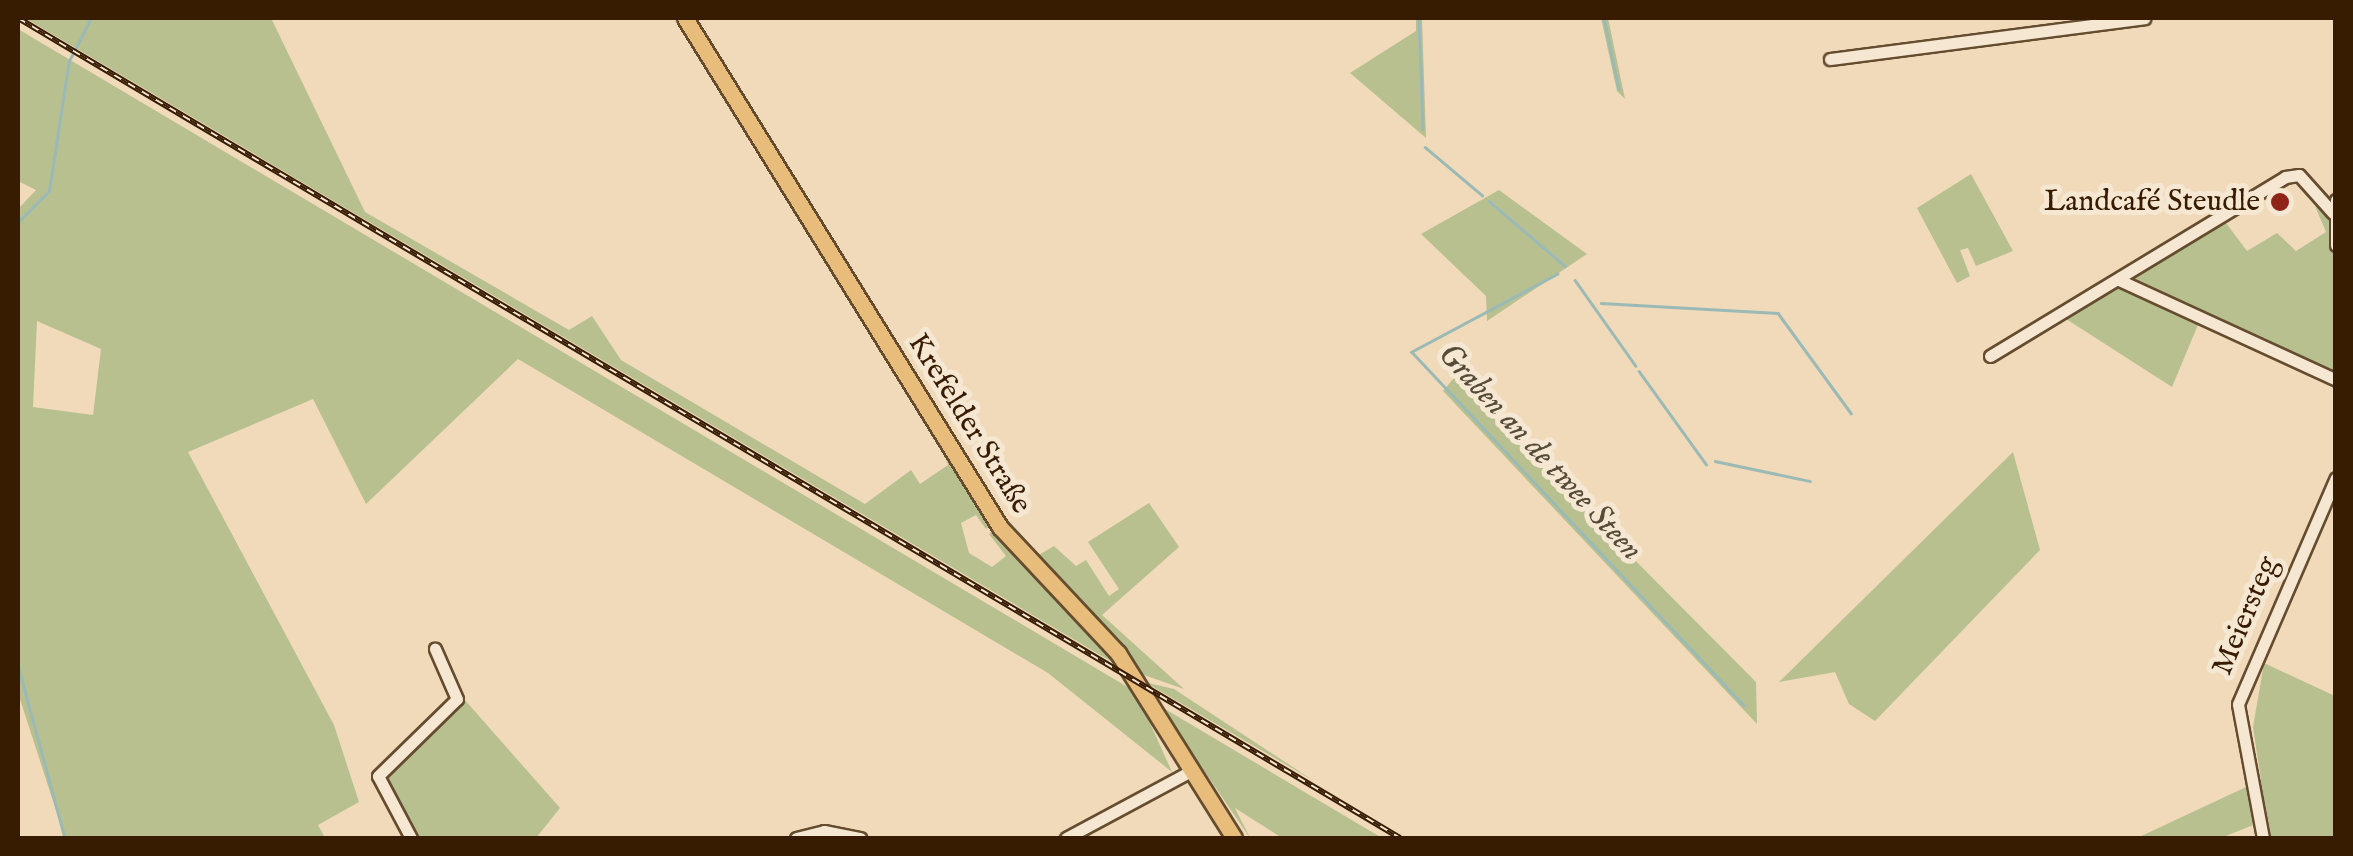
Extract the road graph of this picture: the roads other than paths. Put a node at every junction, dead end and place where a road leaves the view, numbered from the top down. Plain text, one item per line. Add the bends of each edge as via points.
1 (685, 18) edge
2 (2144, 18) edge
3 (1830, 59) dead end
4 (2334, 207) edge
5 (2336, 246) edge
6 (2119, 280) junction
7 (1990, 356) dead end
8 (2336, 380) edge
9 (2336, 478) edge
10 (435, 649) dead end
11 (1187, 773) junction
12 (410, 838) edge
13 (796, 838) edge
14 (860, 838) edge
15 (1066, 838) edge
16 (1234, 838) edge
17 (2263, 838) edge

1 - 11 main road, Krefelder Straße via 1000,527 1118,654
2 - 3 street
4 - 5 street
4 - 6 street via 2299,175 2286,177
6 - 7 street
6 - 8 street
9 - 17 street, Meiersteg via 2238,704
10 - 12 street via 457,699 378,776
11 - 15 street
11 - 16 main road, Krefelder Straße
13 - 14 street via 824,831

